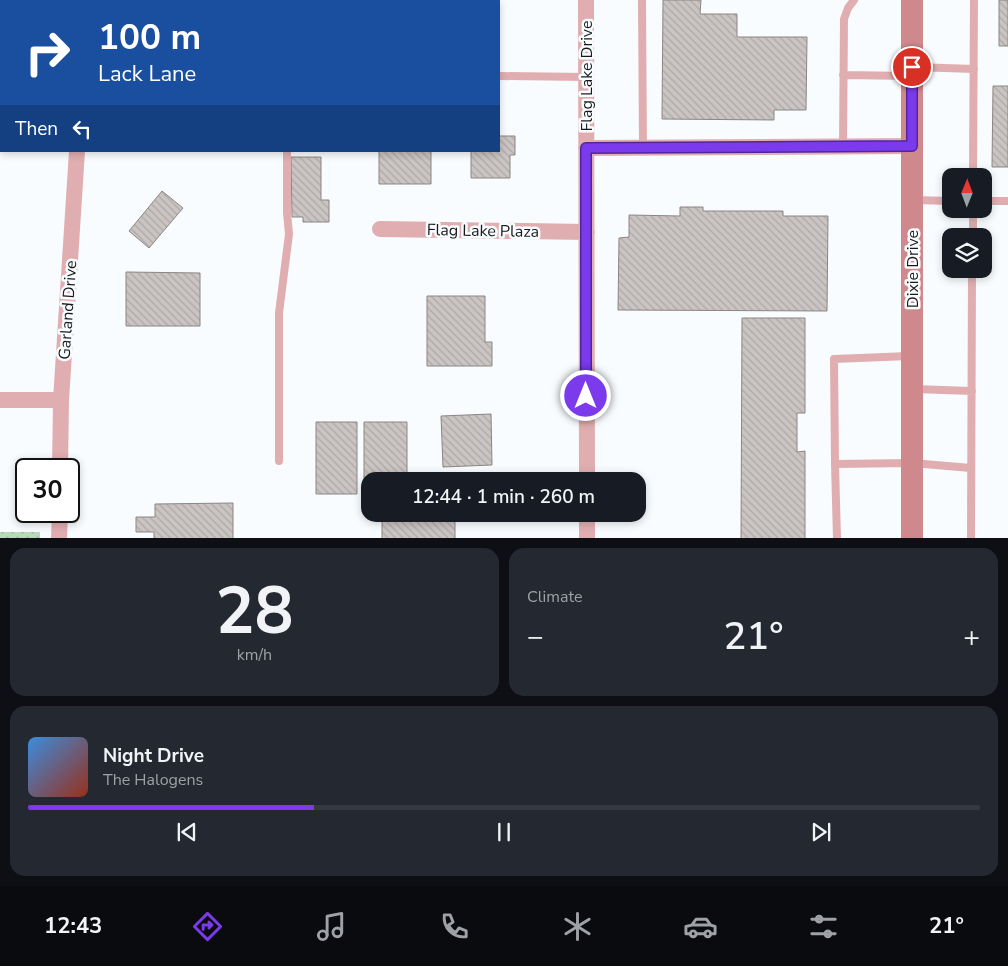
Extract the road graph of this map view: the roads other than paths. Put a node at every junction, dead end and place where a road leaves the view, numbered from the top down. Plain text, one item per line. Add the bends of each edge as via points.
1 (586, 0) edge
2 (642, 0) edge
3 (854, 0) edge
4 (912, 0) edge
5 (974, 0) edge
6 (974, 69) junction
7 (912, 71) junction
8 (843, 75) junction
9 (500, 76) edge
10 (586, 77) junction
11 (842, 146) junction
12 (912, 146) junction
13 (586, 148) junction
14 (643, 148) junction
15 (77, 152) edge
16 (287, 152) edge
17 (973, 168) edge
18 (912, 200) junction
19 (942, 201) edge
20 (992, 201) edge
21 (1008, 201) edge
22 (380, 229) dead end
23 (586, 232) junction
24 (972, 278) edge
25 (912, 356) junction
26 (912, 389) junction
27 (972, 391) junction
28 (0, 400) edge
29 (61, 400) junction
30 (60, 458) edge
31 (279, 461) dead end
32 (912, 463) junction
33 (835, 464) junction
34 (971, 468) junction
35 (587, 472) edge
36 (587, 522) edge
37 (60, 523) edge
38 (60, 538) edge
39 (587, 538) edge
40 (837, 538) edge
41 (912, 538) edge
42 (971, 538) edge

1 - 10 street, Flag Lake Drive
2 - 14 lane
3 - 8 lane via 844,19
4 - 7 main road, Dixie Drive
5 - 6 lane
6 - 7 lane
6 - 17 lane
7 - 8 lane
7 - 12 main road, Dixie Drive
8 - 11 lane
9 - 10 lane
10 - 13 street, Flag Lake Drive
11 - 12 street
11 - 14 street
12 - 18 main road, Dixie Drive
13 - 14 street
13 - 23 street, Flag Lake Drive
15 - 29 street, Garland Drive
16 - 31 lane via 289,234 279,313
18 - 19 lane
18 - 25 main road, Dixie Drive
20 - 21 lane
22 - 23 street, Flag Lake Plaza
23 - 35 street, Flag Lake Drive
24 - 27 lane
25 - 26 main road, Dixie Drive
25 - 33 lane via 834,359
26 - 27 lane
26 - 32 main road, Dixie Drive
27 - 34 lane
28 - 29 street
29 - 30 street, Garland Drive
32 - 33 lane
32 - 34 lane
32 - 41 main road, Dixie Drive
33 - 40 lane
34 - 42 lane
36 - 39 street
37 - 38 street

